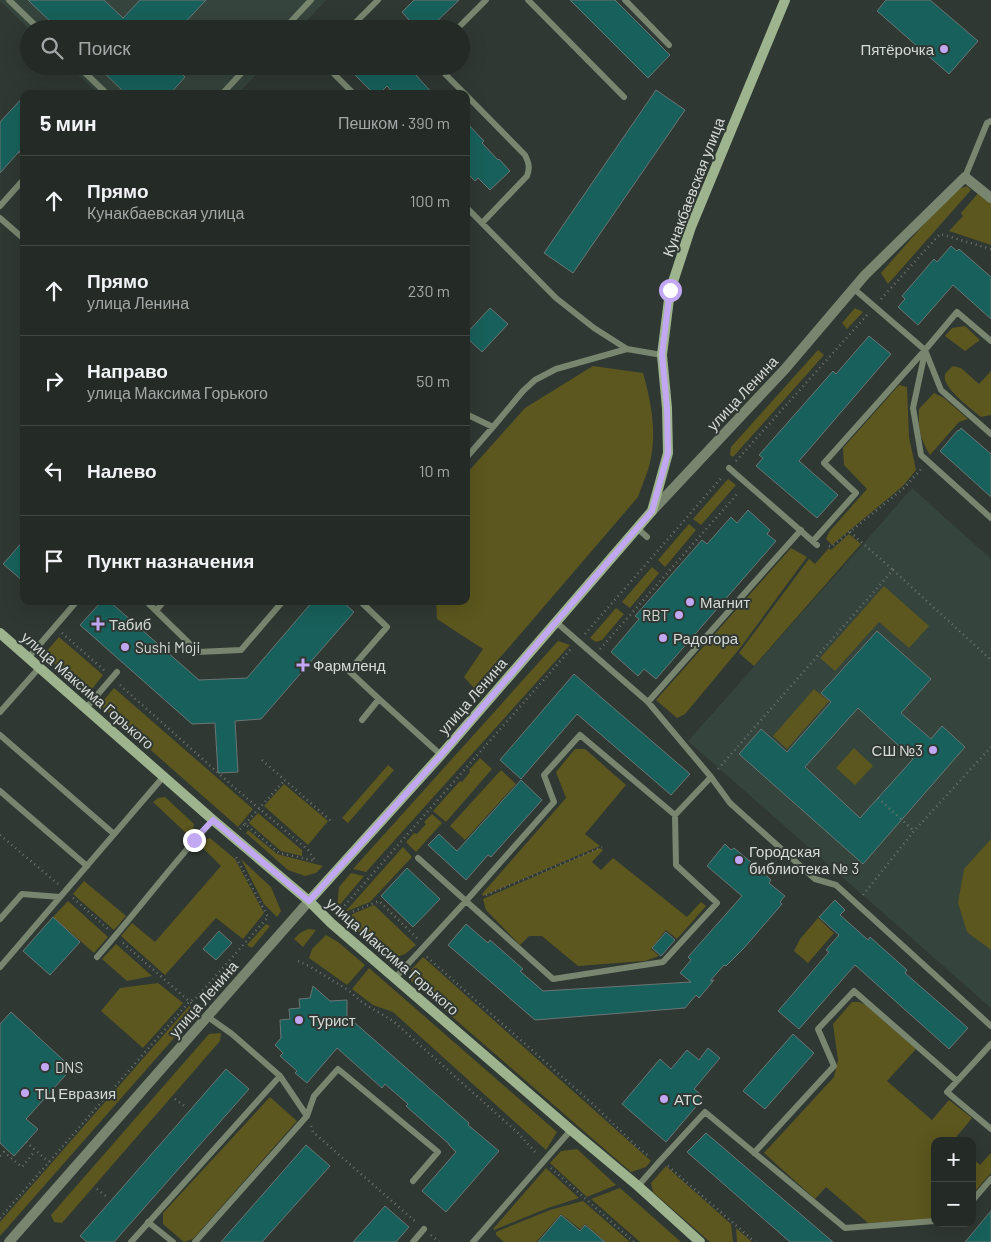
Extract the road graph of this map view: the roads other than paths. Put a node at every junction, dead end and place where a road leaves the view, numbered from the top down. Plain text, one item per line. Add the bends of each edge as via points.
1 (9, 0) edge
2 (311, 0) edge
3 (378, 0) edge
4 (486, 0) edge
5 (528, 0) edge
6 (625, 0) edge
7 (786, 0) edge
8 (30, 20) edge
9 (292, 20) edge
10 (358, 20) edge
11 (466, 20) edge
12 (670, 45) dead end
13 (87, 75) edge
14 (240, 75) edge
15 (335, 75) edge
16 (446, 75) edge
17 (103, 90) edge
18 (226, 90) edge
19 (350, 90) edge
20 (460, 90) edge
21 (624, 97) dead end
22 (470, 100) edge
23 (991, 121) edge
24 (965, 177) junction
25 (20, 184) edge
26 (991, 198) edge
27 (0, 206) edge
28 (470, 211) edge
29 (0, 218) edge
30 (482, 223) junction
31 (20, 236) edge
32 (853, 288) junction
33 (991, 341) edge
34 (627, 349) junction
35 (925, 350) junction
36 (662, 354) junction
37 (470, 416) edge
38 (492, 427) junction
39 (991, 434) edge
40 (470, 453) edge
41 (730, 468) road end
42 (652, 511) junction
43 (991, 518) edge
44 (637, 528) junction
45 (801, 530) junction
46 (647, 537) dead end
47 (74, 605) edge
48 (150, 605) edge
49 (161, 605) edge
50 (280, 605) edge
51 (364, 605) edge
52 (156, 611) junction
53 (556, 622) junction
54 (0, 633) edge
55 (28, 658) junction
56 (39, 668) junction
57 (114, 675) road end
58 (379, 699) junction
59 (648, 702) junction
60 (86, 708) junction
61 (0, 712) edge
62 (362, 720) dead end
63 (0, 736) edge
64 (441, 755) junction
65 (164, 776) junction
66 (711, 777) junction
67 (0, 791) edge
68 (675, 815) junction
69 (213, 820) junction
70 (114, 834) junction
71 (418, 858) dead end
72 (87, 866) junction
73 (60, 897) junction
74 (466, 900) junction
75 (309, 901) junction
76 (0, 919) edge
77 (97, 957) dead end
78 (0, 967) edge
79 (395, 978) junction
80 (208, 1017) junction
81 (991, 1026) edge
82 (991, 1044) edge
83 (280, 1076) junction
84 (957, 1081) junction
85 (307, 1116) junction
86 (991, 1129) edge
87 (571, 1130) junction
88 (754, 1153) junction
89 (991, 1179) edge
90 (412, 1181) dead end
91 (638, 1186) junction
92 (976, 1196) edge
93 (931, 1221) edge
94 (148, 1222) junction
95 (424, 1230) road end
96 (9, 1242) edge
97 (131, 1242) edge
98 (173, 1242) edge
99 (196, 1242) edge
100 (413, 1242) edge
101 (472, 1242) edge
102 (700, 1242) edge

1 - 8 lane
2 - 9 lane
3 - 10 lane
4 - 11 lane
5 - 21 lane
6 - 12 lane
7 - 36 main road, Кунакбаевская улица via 691,227 670,290
13 - 17 lane
14 - 18 lane
15 - 19 lane
16 - 20 lane
22 - 30 lane via 525,155 529,170
23 - 24 lane via 987,123
24 - 26 street
24 - 32 street, улица Ленина
25 - 27 lane
28 - 30 lane
29 - 31 lane
30 - 34 lane via 568,308
32 - 35 lane
32 - 42 street, улица Ленина via 785,369
33 - 35 lane via 957,312
34 - 36 lane
34 - 38 lane via 546,374 523,391
35 - 39 lane via 941,390
35 - 43 lane via 913,408 921,456
35 - 45 lane via 824,462 856,493 815,543
36 - 42 main road, Кунакбаевская улица via 668,453
37 - 38 lane
38 - 40 lane
41 - 45 lane
42 - 44 main road, улица Ленина
44 - 46 lane
44 - 53 main road, улица Ленина
45 - 59 lane
47 - 55 lane
48 - 52 lane
49 - 52 lane
50 - 52 lane via 241,650 198,652
51 - 58 lane via 387,627 349,670
53 - 59 lane
53 - 64 main road, улица Ленина
54 - 55 main road, улица Максима Горького
55 - 56 main road, улица Максима Горького
56 - 60 main road, улица Максима Горького
56 - 61 lane
57 - 60 lane
58 - 62 lane
58 - 64 lane
59 - 66 lane
60 - 65 main road, улица Максима Горького
63 - 70 lane
64 - 75 main road, улица Ленина
65 - 69 main road, улица Максима Горького
65 - 70 lane
66 - 68 lane
66 - 81 lane via 730,803 815,879 836,885
67 - 72 lane
68 - 74 lane via 580,735 544,775 554,802
68 - 74 lane via 676,866 717,902 663,962 553,979
69 - 75 main road, улица Максима Горького
69 - 77 lane
70 - 72 lane
71 - 74 lane
72 - 73 lane
73 - 76 lane via 22,894
73 - 78 lane
74 - 79 lane
75 - 79 main road, улица Максима Горького
75 - 80 street, улица Ленина
79 - 87 main road, улица Максима Горького
80 - 83 lane
80 - 96 street, улица Ленина
82 - 84 lane
83 - 85 lane
83 - 94 lane
84 - 86 lane via 947,1092
84 - 88 lane via 854,990 818,1029 834,1066
85 - 90 lane via 314,1096 338,1069 438,1152
85 - 99 lane
87 - 91 main road, улица Максима Горького
87 - 101 lane
88 - 91 lane via 705,1112
88 - 93 lane via 846,1228
89 - 92 lane
91 - 102 main road, улица Максима Горького
94 - 97 lane
94 - 98 lane
95 - 100 lane

